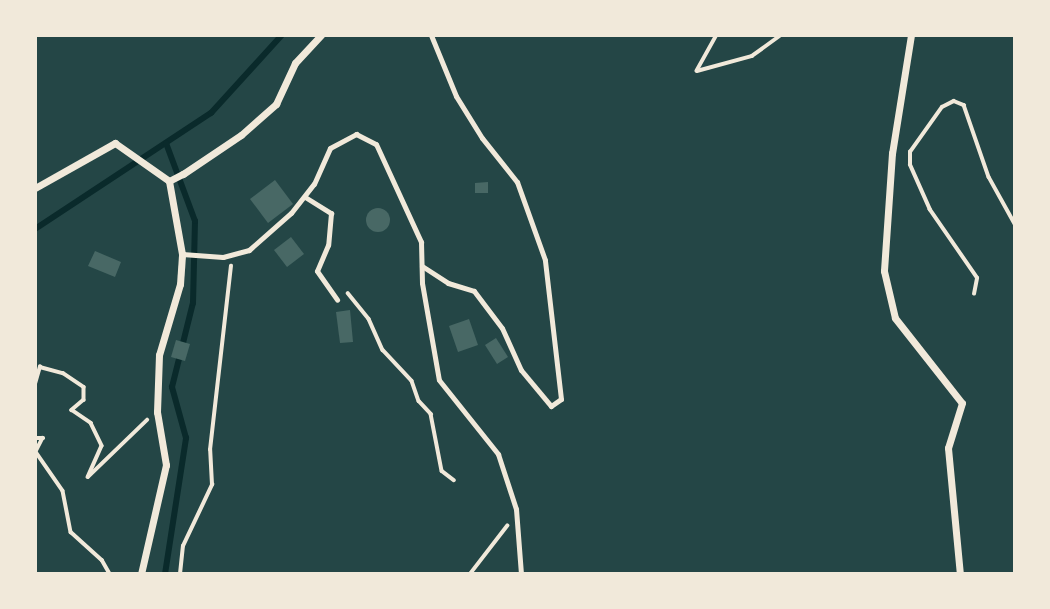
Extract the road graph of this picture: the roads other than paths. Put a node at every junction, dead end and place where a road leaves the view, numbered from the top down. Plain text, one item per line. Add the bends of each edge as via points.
1 (321, 35) edge
2 (431, 35) edge
3 (911, 35) edge
4 (171, 180) junction
5 (35, 188) edge
6 (304, 197) junction
7 (183, 254) junction
8 (422, 266) junction
9 (337, 300) dead end
10 (141, 574) edge
11 (521, 574) edge
12 (960, 574) edge

1 - 4 street via 295,64 276,104 241,135
2 - 8 lane via 456,96 517,182 545,260 561,399 551,406 528,379 502,328 474,292 448,283
3 - 12 street via 892,153 884,271 895,318 962,403 948,448
4 - 5 street via 115,143
4 - 7 street
6 - 7 lane via 249,250
6 - 8 lane via 330,148 356,134 376,144 421,242
6 - 9 lane via 331,213 328,245 317,271
7 - 10 street via 180,284 159,355 157,412 166,465
8 - 11 lane via 439,380 498,454 517,519

